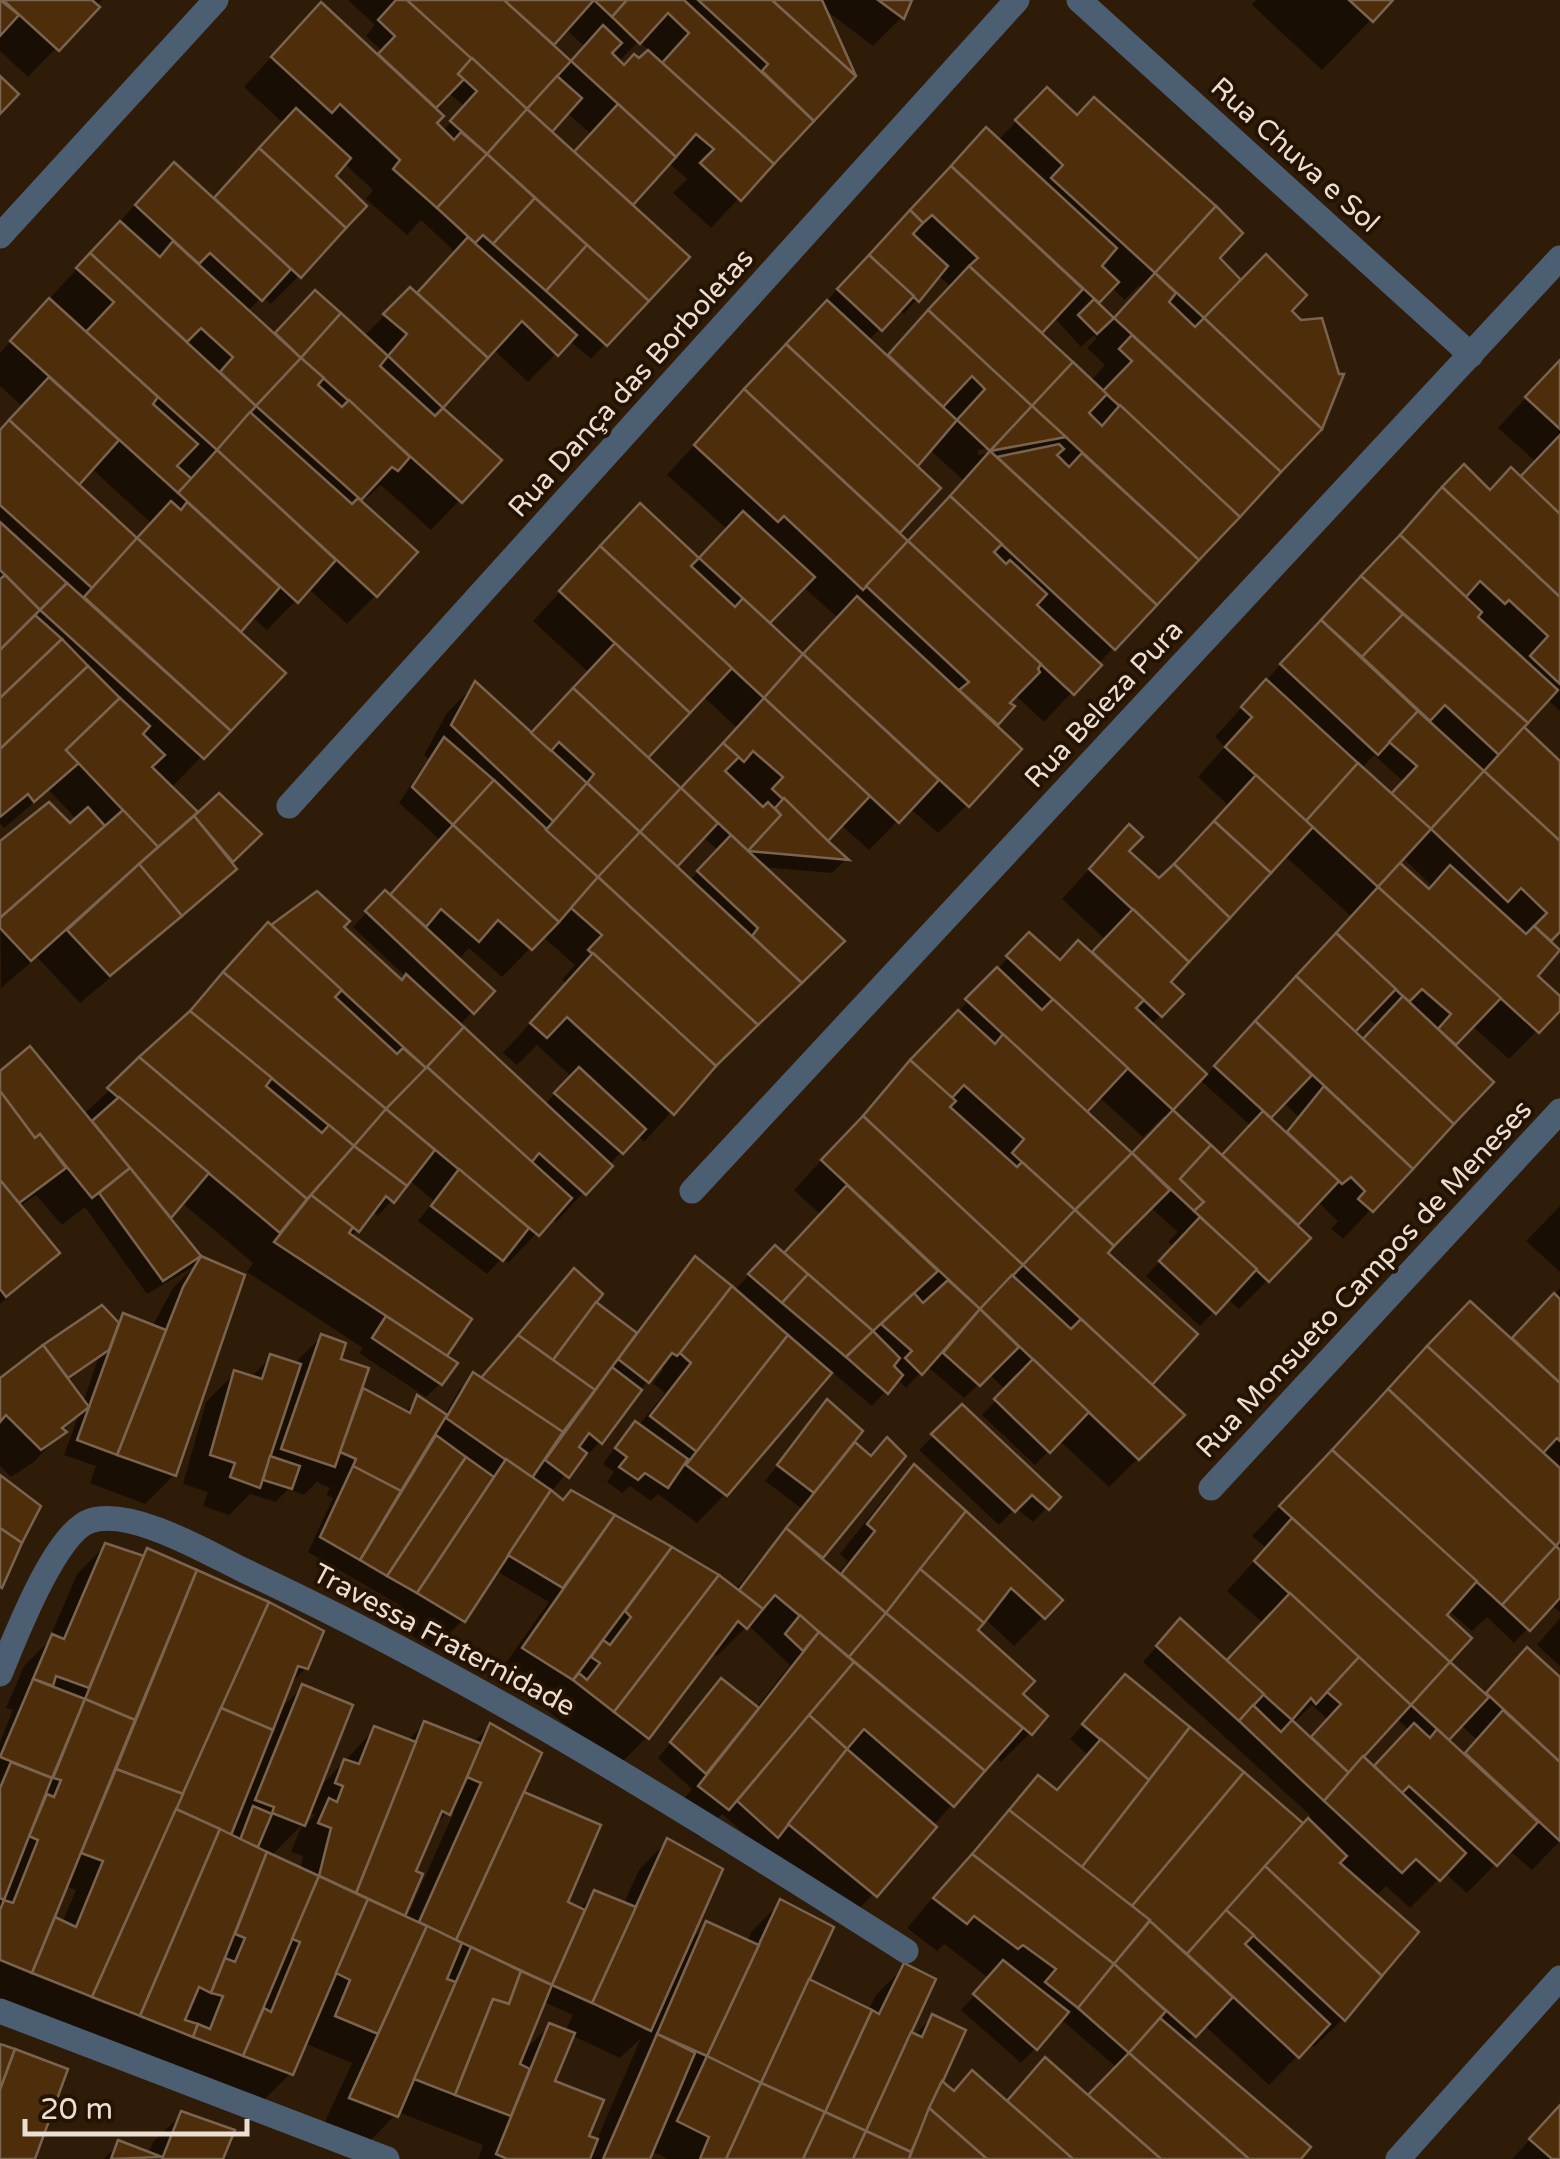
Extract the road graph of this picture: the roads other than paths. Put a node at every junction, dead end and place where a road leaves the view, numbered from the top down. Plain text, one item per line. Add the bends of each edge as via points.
1 (216, 0) edge
2 (1017, 0) edge
3 (1079, 0) edge
4 (0, 236) edge
5 (1560, 258) edge
6 (1471, 355) junction
7 (289, 806) dead end
8 (1560, 1112) edge
9 (692, 1191) dead end
10 (1211, 1488) dead end
11 (0, 1674) edge
12 (906, 1951) dead end
13 (1560, 1978) edge
14 (0, 2011) edge
15 (387, 2159) edge
16 (1398, 2159) edge

1 - 4 street
2 - 7 street, Rua Dança das Borboletas
3 - 6 street, Rua Chuva e Sol
5 - 6 street, Rua Beleza Pura
6 - 9 street, Rua Beleza Pura
8 - 10 street, Rua Monsueto Campos de Meneses
11 - 12 street, Travessa Fraternidade via 28,1606 72,1531 104,1517 166,1534 359,1624 561,1737
13 - 16 street
14 - 15 street

